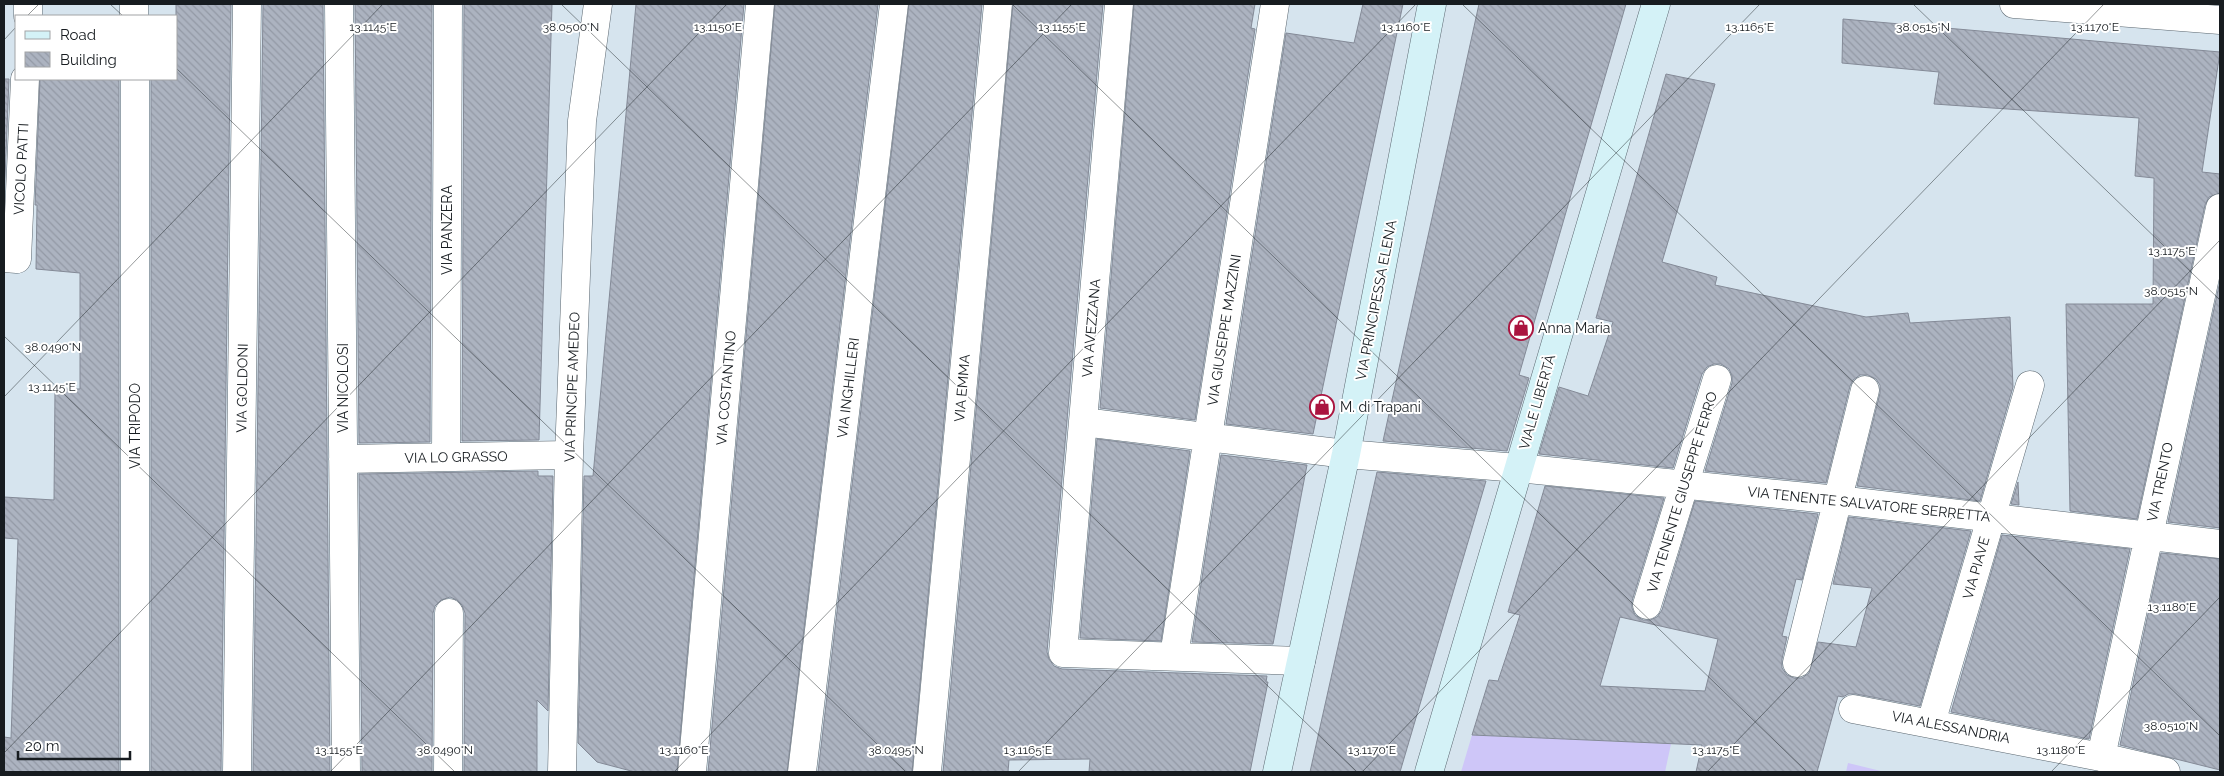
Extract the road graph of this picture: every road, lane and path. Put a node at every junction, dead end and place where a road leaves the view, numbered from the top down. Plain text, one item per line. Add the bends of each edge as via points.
1 (247, 4) edge
2 (339, 4) edge
3 (448, 4) edge
4 (598, 4) edge
5 (760, 4) edge
6 (894, 4) edge
7 (998, 4) edge
8 (1119, 4) edge
9 (1275, 4) edge
10 (1432, 4) edge
11 (1656, 4) edge
12 (2014, 4) edge
13 (2118, 8) edge
14 (2220, 20) edge
15 (25, 80) edge
16 (134, 80) edge
17 (2220, 208) edge
18 (10, 258) edge
19 (1717, 379) dead end
20 (2030, 385) dead end
21 (1865, 390) dead end
22 (1083, 422) junction
23 (1207, 437) junction
24 (1346, 454) junction
25 (569, 455) junction
26 (446, 457) junction
27 (343, 459) junction
28 (1518, 468) junction
29 (1684, 484) junction
30 (1838, 500) junction
31 (1991, 517) junction
32 (2149, 536) junction
33 (2220, 544) edge
34 (1647, 605) dead end
35 (449, 613) dead end
36 (1174, 656) junction
37 (1301, 661) junction
38 (1797, 663) dead end
39 (1853, 709) dead end
40 (1931, 723) junction
41 (2101, 757) junction
42 (567, 771) edge
43 (135, 772) edge
44 (237, 772) edge
45 (346, 772) edge
46 (448, 772) edge
47 (692, 772) edge
48 (802, 772) edge
49 (926, 772) edge
50 (1277, 772) edge
51 (1429, 772) edge
52 (2166, 772) edge

1 - 44 street, VIA GOLDONI
2 - 27 street, VIA NICOLOSI
3 - 26 street, VIA PANZERA
4 - 25 street, VIA PRINCIPE AMEDEO via 582,121
5 - 47 street, VIA COSTANTINO
6 - 48 street, VIA INGHILLERI
7 - 49 street, VIA EMMA
8 - 22 street, VIA AVEZZANA
9 - 23 street, VIA GIUSEPPE MAZZINI
10 - 24 street, VIA PRINCIPESSA ELENA
11 - 28 street, VIALE LIBERTÀ
12 - 13 street
13 - 14 street
15 - 18 street, VICOLO PATTI
16 - 43 street, VIA TRIPODO
17 - 32 street, VIA TRENTO
19 - 29 street, VIA TENENTE GIUSEPPE FERRO
20 - 31 street, VIA PIAVE
21 - 30 street
22 - 23 street, VIA TENENTE SALVATORE SERRETTA
22 - 36 street, VIA AVEZZANA via 1063,653
23 - 24 street, VIA TENENTE SALVATORE SERRETTA
23 - 36 street, VIA GIUSEPPE MAZZINI
24 - 28 street, VIA TENENTE SALVATORE SERRETTA
24 - 37 street, VIA PRINCIPESSA ELENA
25 - 26 street, VIA LO GRASSO
25 - 42 street, VIA PRINCIPE AMEDEO
26 - 27 street, VIA LO GRASSO
27 - 45 street, VIA NICOLOSI
28 - 29 street, VIA TENENTE SALVATORE SERRETTA
28 - 51 street, VIALE LIBERTÀ
29 - 30 street, VIA TENENTE SALVATORE SERRETTA
29 - 34 street, VIA TENENTE GIUSEPPE FERRO
30 - 31 street, VIA TENENTE SALVATORE SERRETTA
30 - 38 street
31 - 32 street, VIA TENENTE SALVATORE SERRETTA
31 - 40 street, VIA PIAVE
32 - 33 street, VIA TENENTE SALVATORE SERRETTA
32 - 41 street, VIA TRENTO
35 - 46 street
36 - 37 street
37 - 50 street, VIA PRINCIPESSA ELENA
39 - 40 street, VIA ALESSANDRIA
40 - 41 street, VIA ALESSANDRIA
41 - 52 street, VIA ALESSANDRIA

